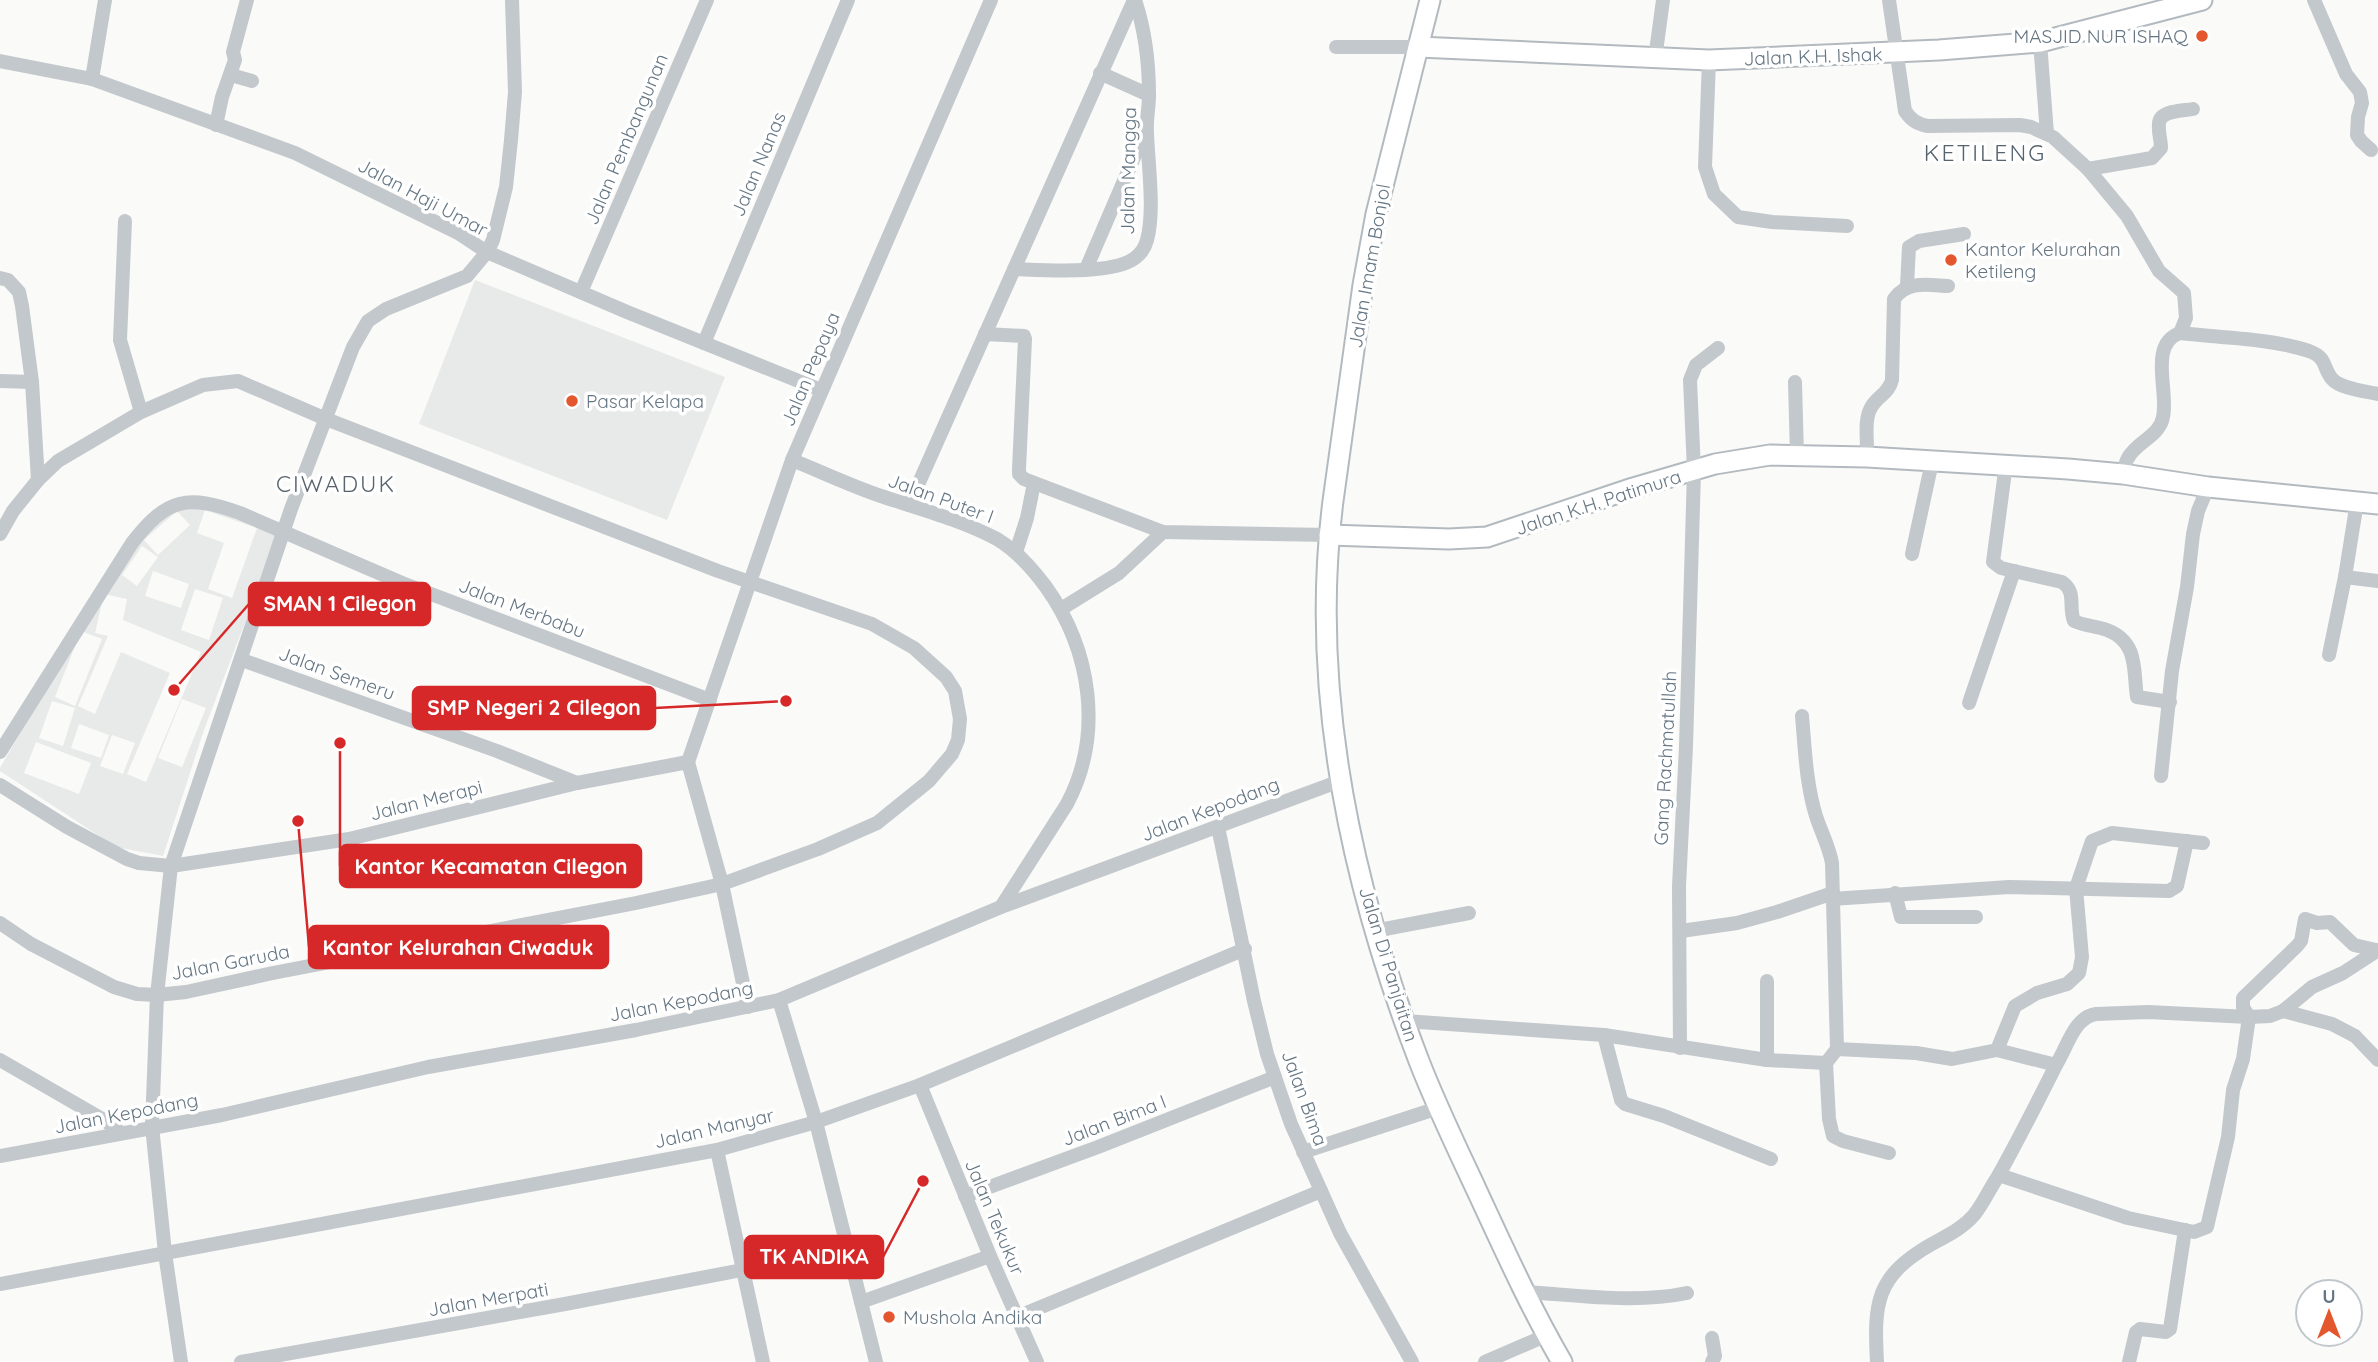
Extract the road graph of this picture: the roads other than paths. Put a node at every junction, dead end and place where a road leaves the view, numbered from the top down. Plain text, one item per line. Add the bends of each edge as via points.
1 (105, 0) edge
2 (247, 0) edge
3 (512, 0) edge
4 (707, 0) edge
5 (848, 0) edge
6 (991, 0) edge
7 (1134, 0) edge
8 (1430, 0) edge
9 (1663, 0) edge
10 (1889, 0) edge
11 (2202, 0) edge
12 (2314, 0) edge
13 (2039, 42) junction
14 (1336, 47) dead end
15 (1418, 47) junction
16 (1895, 53) junction
17 (1655, 59) junction
18 (1709, 60) junction
19 (0, 61) edge
20 (1100, 73) junction
21 (231, 75) junction
22 (92, 79) junction
23 (252, 81) dead end
24 (1149, 95) junction
25 (2193, 109) dead end
26 (216, 125) junction
27 (1147, 128) junction
28 (2047, 134) junction
29 (2371, 150) dead end
30 (2088, 169) junction
31 (125, 221) dead end
32 (1847, 226) dead end
33 (1964, 234) dead end
34 (487, 252) junction
35 (1014, 269) junction
36 (1086, 269) junction
37 (0, 278) edge
38 (1907, 286) junction
39 (1948, 286) dead end
40 (582, 292) junction
41 (2180, 332) junction
42 (985, 334) junction
43 (704, 342) junction
44 (1718, 348) dead end
45 (0, 381) edge
46 (32, 382) junction
47 (1796, 382) dead end
48 (821, 390) junction
49 (2378, 394) edge
50 (141, 412) junction
51 (326, 419) junction
52 (1797, 456) junction
53 (1867, 457) junction
54 (792, 460) junction
55 (1932, 462) junction
56 (2006, 464) junction
57 (1694, 471) junction
58 (2123, 474) junction
59 (38, 480) junction
60 (1034, 483) junction
61 (2208, 487) junction
62 (2357, 502) junction
63 (2378, 504) edge
64 (909, 505) junction
65 (6, 511) edge
66 (284, 532) junction
67 (1163, 532) junction
68 (0, 534) edge
69 (1329, 535) junction
70 (1016, 552) junction
71 (1912, 554) dead end
72 (2014, 571) junction
73 (2345, 577) junction
74 (751, 581) junction
75 (2378, 581) edge
76 (1060, 609) junction
77 (2329, 655) dead end
78 (242, 660) junction
79 (710, 700) junction
80 (2169, 702) junction
81 (1969, 703) dead end
82 (1802, 716) dead end
83 (0, 752) edge
84 (688, 762) junction
85 (2161, 776) dead end
86 (1340, 781) junction
87 (577, 783) junction
88 (0, 785) edge
89 (1218, 827) junction
90 (2187, 841) junction
91 (2203, 843) dead end
92 (171, 866) junction
93 (722, 884) junction
94 (2076, 888) junction
95 (1895, 893) junction
96 (1833, 896) junction
97 (1001, 908) junction
98 (1469, 913) dead end
99 (1976, 917) dead end
100 (0, 923) edge
101 (1374, 930) junction
102 (1681, 931) junction
103 (1245, 950) junction
104 (2377, 950) edge
105 (1767, 981) dead end
106 (157, 995) junction
107 (779, 1000) junction
108 (748, 1007) junction
109 (2283, 1011) junction
110 (2249, 1017) junction
111 (1405, 1021) junction
112 (1604, 1035) junction
113 (1679, 1048) junction
114 (1837, 1049) junction
115 (1997, 1050) junction
116 (0, 1060) edge
117 (1767, 1060) junction
118 (2378, 1060) edge
119 (1826, 1063) junction
120 (2056, 1065) junction
121 (1275, 1077) junction
122 (920, 1085) junction
123 (1438, 1108) junction
124 (816, 1122) junction
125 (152, 1126) junction
126 (120, 1132) junction
127 (717, 1150) junction
128 (1303, 1152) junction
129 (1889, 1153) dead end
130 (0, 1156) edge
131 (1771, 1159) dead end
132 (1999, 1175) junction
133 (1321, 1191) junction
134 (965, 1196) junction
135 (2185, 1230) junction
136 (165, 1253) junction
137 (990, 1256) junction
138 (742, 1270) junction
139 (0, 1284) edge
140 (1525, 1292) junction
141 (1687, 1293) dead end
142 (861, 1302) junction
143 (1017, 1317) junction
144 (1547, 1335) junction
145 (1712, 1338) dead end
146 (1714, 1360) edge
147 (181, 1362) edge
148 (241, 1362) edge
149 (763, 1362) edge
150 (876, 1362) edge
151 (1037, 1362) edge
152 (1412, 1362) edge
153 (1485, 1362) edge
154 (1562, 1362) edge
155 (1877, 1362) edge
156 (2129, 1362) edge

1 - 22 street
2 - 21 street
3 - 34 street via 512,140 499,222
4 - 40 street, Jalan Pembangunan
5 - 43 street, Jalan Nanas
6 - 48 street, Jalan Pepaya
7 - 20 street
7 - 24 street, Jalan Mangga via 1143,32
8 - 15 street, Jalan Imam Bonjol
9 - 17 street
10 - 16 street
11 - 13 street, Jalan K.H. Ishak
12 - 29 street via 2346,75 2362,96 2357,135
13 - 16 street, Jalan K.H. Ishak
13 - 28 street
14 - 15 street
15 - 17 street, Jalan K.H. Ishak
15 - 69 street, Jalan Imam Bonjol via 1363,285
16 - 18 street, Jalan K.H. Ishak
16 - 28 street via 1905,111 1913,121 1928,127 2020,125
17 - 18 street, Jalan K.H. Ishak
18 - 32 street via 1705,167 1714,194 1738,216
19 - 22 street, Jalan Haji Umar
20 - 24 street
20 - 35 street
21 - 23 street
21 - 26 street
22 - 26 street, Jalan Haji Umar
24 - 27 street, Jalan Mangga
25 - 30 street via 2160,118 2161,148 2152,158
26 - 34 street, Jalan Haji Umar via 295,153
27 - 36 street
27 - 36 street, Jalan Mangga via 1147,243 1143,252 1121,266
28 - 30 street
30 - 41 street via 2127,216 2159,271 2184,293 2186,317
31 - 50 street via 120,340
33 - 38 street via 1919,241 1909,247
34 - 40 street, Jalan Haji Umar
34 - 51 street via 467,276 368,321
35 - 36 street, Jalan Mangga
35 - 42 street
37 - 46 street via 19,292
38 - 39 street
38 - 53 street via 1894,299 1892,380 1870,408
40 - 43 street, Jalan Haji Umar
41 - 49 street via 2308,351 2324,361 2339,384
41 - 58 street via 2168,339 2163,351 2162,423 2128,457
42 - 60 street via 1025,339 1019,474
42 - 64 street
43 - 48 street, Jalan Haji Umar
44 - 57 street, Gang Rachmatullah via 1696,365 1690,380
45 - 46 street
46 - 59 street
47 - 52 street
48 - 54 street, Jalan Pepaya
50 - 51 street, Jalan Garuda via 203,385 238,381
50 - 59 street, Jalan Garuda via 58,461
51 - 66 street
51 - 74 street, Jalan Garuda
52 - 53 street, Jalan K.H. Patimura
52 - 57 street, Jalan K.H. Patimura via 1756,457
53 - 55 street, Jalan K.H. Patimura
54 - 64 street, Jalan Puter I
54 - 74 street, Jalan Pepaya
55 - 56 street, Jalan K.H. Patimura
55 - 71 street
56 - 58 street, Jalan K.H. Patimura
56 - 72 street via 1993,556 1996,565
57 - 69 street, Jalan K.H. Patimura via 1487,537
57 - 102 street, Gang Rachmatullah
58 - 61 street, Jalan K.H. Patimura
59 - 65 street, Jalan Garuda
60 - 67 street
60 - 70 street
61 - 62 street, Jalan K.H. Patimura
61 - 80 street via 2193,534
62 - 63 street, Jalan K.H. Patimura
62 - 73 street
64 - 70 street, Jalan Puter I via 971,527
65 - 68 street, Jalan Garuda
66 - 78 street
66 - 79 street, Jalan Merbabu via 402,583
66 - 83 street, Jalan Merbabu via 214,504 192,501 159,513 132,543
67 - 69 street
67 - 76 street via 1119,573
69 - 86 street, Jalan Di Panjaitan via 1326,631
70 - 76 street, Jalan Puter I
72 - 80 street via 2068,586 2074,621 2112,632 2130,650 2137,698
72 - 81 street
73 - 75 street
73 - 77 street
74 - 79 street, Jalan Pepaya
74 - 93 street, Jalan Garuda via 872,624 914,648 955,691 960,730 952,754 929,782 877,823
76 - 97 street, Jalan Puter I via 1087,684 1090,709 1084,762 1067,804
78 - 87 street, Jalan Semeru
78 - 92 street
79 - 84 street, Jalan Pepaya
80 - 85 street
82 - 96 street via 1816,816 1831,855
84 - 87 street, Jalan Merapi
84 - 93 street
86 - 89 street, Jalan Kepodang
86 - 101 street, Jalan Di Panjaitan
87 - 92 street, Jalan Merapi via 349,839
88 - 92 street, Jalan Merapi via 127,859
89 - 97 street, Jalan Kepodang
89 - 103 street, Jalan Bima
90 - 91 street
90 - 94 street via 2112,833 2099,836 2092,841
90 - 94 street via 2174,890
92 - 106 street
93 - 106 street, Jalan Garuda
93 - 108 street
94 - 95 street
94 - 115 street via 2082,957 2079,972 2067,984 2015,1006
95 - 96 street
95 - 99 street via 1901,917
96 - 102 street via 1737,923
96 - 114 street
97 - 107 street, Jalan Kepodang
98 - 101 street
100 - 106 street, Jalan Garuda via 114,987
101 - 111 street, Jalan Di Panjaitan
102 - 113 street, Gang Rachmatullah
103 - 121 street, Jalan Bima
103 - 122 street, Jalan Manyar
104 - 109 street via 2312,987
104 - 110 street via 2354,945 2330,922 2305,919 2301,941 2243,998
105 - 117 street
106 - 125 street
107 - 108 street, Jalan Kepodang
107 - 124 street
108 - 125 street, Jalan Kepodang via 428,1067 222,1115
109 - 110 street
109 - 118 street via 2332,1024 2355,1036
110 - 120 street via 2148,1012 2090,1015 2077,1026
110 - 135 street via 2207,1227
111 - 112 street
111 - 123 street, Jalan Di Panjaitan
112 - 113 street
112 - 131 street via 1625,1104
113 - 117 street
114 - 115 street via 1952,1059
114 - 119 street
115 - 120 street
116 - 126 street
117 - 119 street
119 - 129 street via 1833,1136
120 - 132 street
121 - 128 street, Jalan Bima
121 - 134 street, Jalan Bima I
122 - 124 street, Jalan Manyar
122 - 134 street, Jalan Tekukur
123 - 128 street
123 - 140 street, Jalan Di Panjaitan
124 - 127 street, Jalan Manyar
124 - 142 street
125 - 126 street, Jalan Kepodang
125 - 136 street
126 - 130 street, Jalan Kepodang
127 - 136 street, Jalan Manyar
127 - 138 street
128 - 133 street, Jalan Bima
132 - 135 street via 2128,1218
132 - 155 street via 1968,1221 1911,1258 1888,1282 1875,1317
133 - 143 street
133 - 152 street, Jalan Bima
134 - 137 street, Jalan Tekukur
135 - 156 street via 2170,1329 2136,1332
136 - 139 street, Jalan Manyar
136 - 147 street
137 - 142 street
137 - 143 street, Jalan Tekukur
138 - 148 street, Jalan Merpati
138 - 149 street
140 - 141 street via 1631,1298
140 - 144 street, Jalan Di Panjaitan
142 - 150 street
143 - 151 street, Jalan Tekukur
144 - 153 street
144 - 154 street, Jalan Di Panjaitan
145 - 146 street

